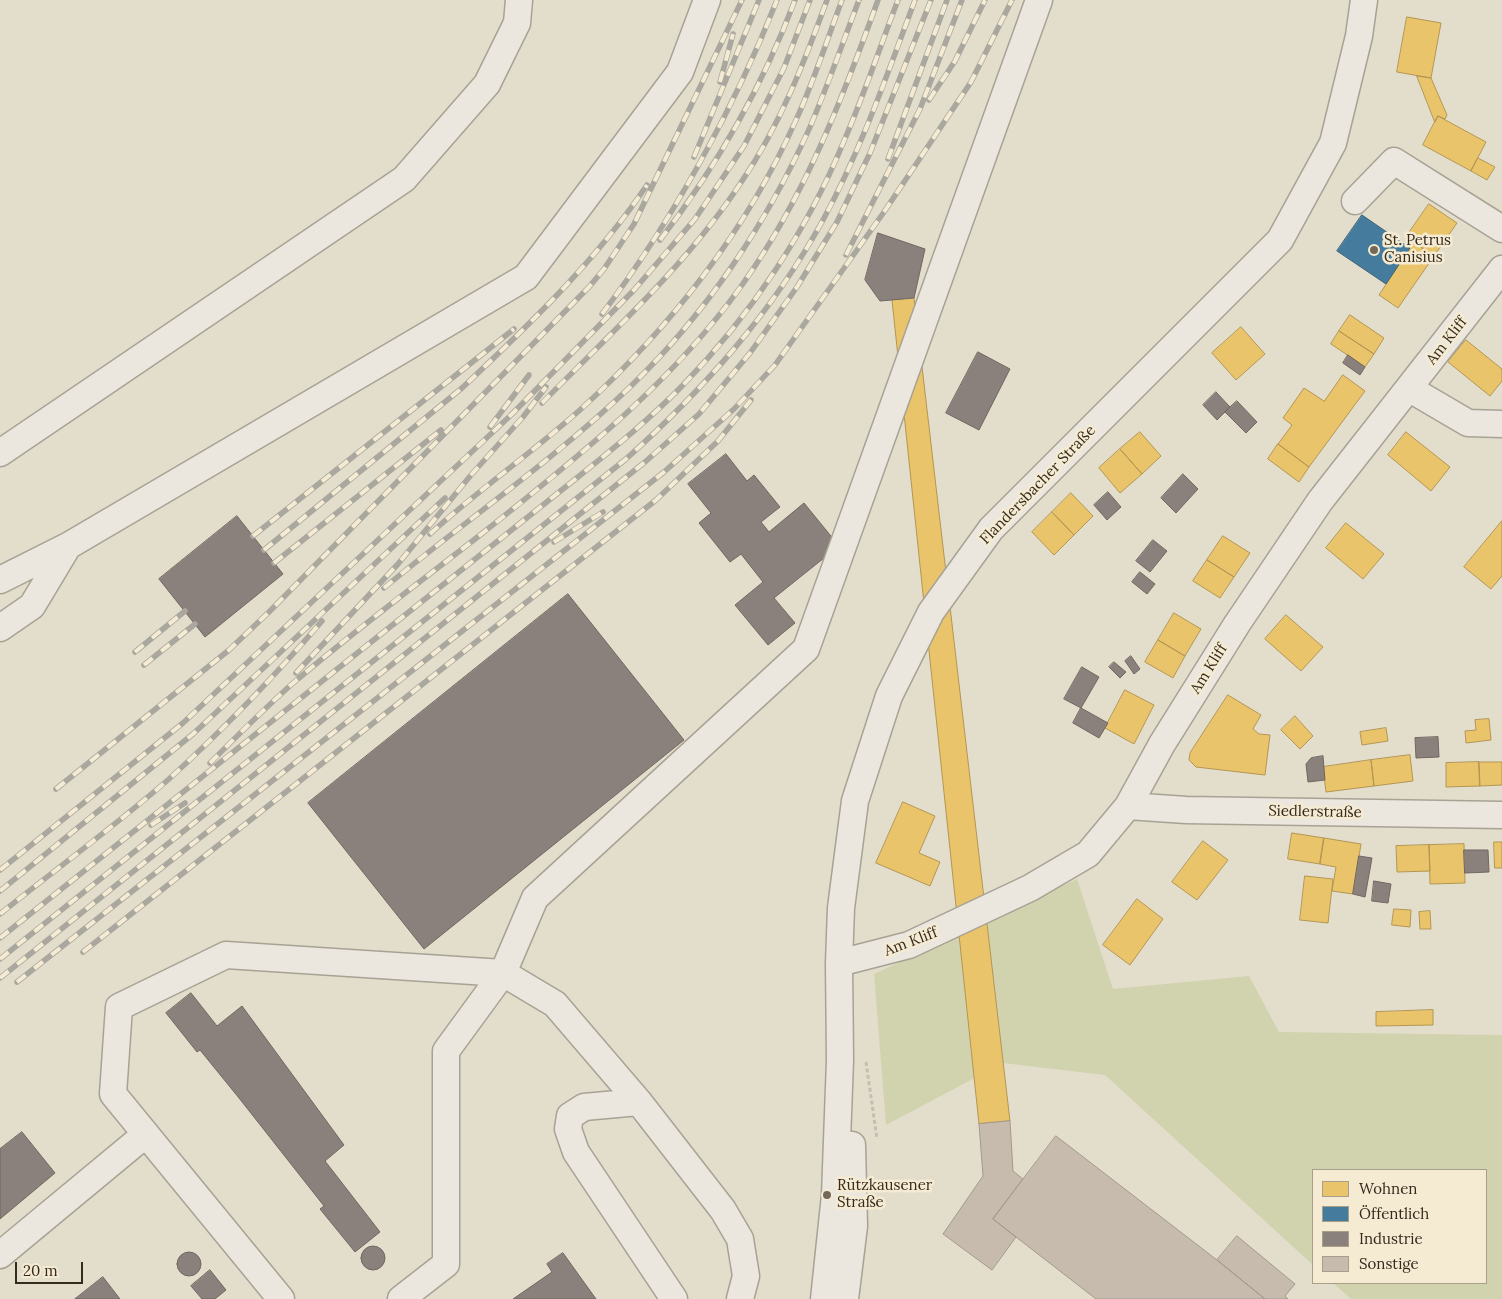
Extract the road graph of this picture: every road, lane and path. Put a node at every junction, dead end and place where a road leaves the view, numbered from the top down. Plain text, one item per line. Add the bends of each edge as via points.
1 (518, 0) edge
2 (708, 0) edge
3 (1039, 0) edge
4 (1364, 0) edge
5 (1355, 201) dead end
6 (1502, 229) edge
7 (1502, 269) edge
8 (1410, 389) junction
9 (1502, 424) edge
10 (0, 453) edge
11 (68, 546) junction
12 (0, 580) edge
13 (0, 628) edge
14 (1128, 806) junction
15 (1502, 815) edge
16 (839, 964) junction
17 (503, 973) junction
18 (866, 1055) dead end
19 (840, 1060) junction
20 (639, 1102) junction
21 (146, 1134) junction
22 (878, 1147) dead end
23 (0, 1256) edge
24 (281, 1299) edge
25 (401, 1299) edge
26 (674, 1299) edge
27 (740, 1299) edge
28 (824, 1299) edge
29 (845, 1299) edge

1 - 10 street via 517,23 487,84 404,179
2 - 11 street via 680,72 526,278
3 - 17 street via 806,649 536,898
4 - 16 street, Flandersbacher Straße via 1359,36 1333,143 1280,240 991,529 931,612 889,696 855,801 841,908
5 - 6 street via 1394,161
7 - 8 street, Am Kliff
8 - 9 street via 1468,423
8 - 14 street, Am Kliff via 1320,501 1276,566 1162,744
11 - 12 street
11 - 13 street via 32,606
14 - 15 street, Siedlerstraße via 1186,810
14 - 16 street, Am Kliff via 1088,854 1030,888 909,945
16 - 19 street, Flandersbacher Straße
17 - 20 street via 555,1004
17 - 21 street via 226,956 119,1007 113,1094
17 - 25 street via 446,1051 446,1264
18 - 22 path
19 - 28 street, Flandersbacher Straße via 835,1195
19 - 29 street, Flandersbacher Straße via 851,1118 854,1175 854,1226
20 - 26 street via 584,1107 570,1116 568,1129 576,1152
20 - 27 street via 723,1210 740,1239 746,1276
21 - 23 street
21 - 24 street

